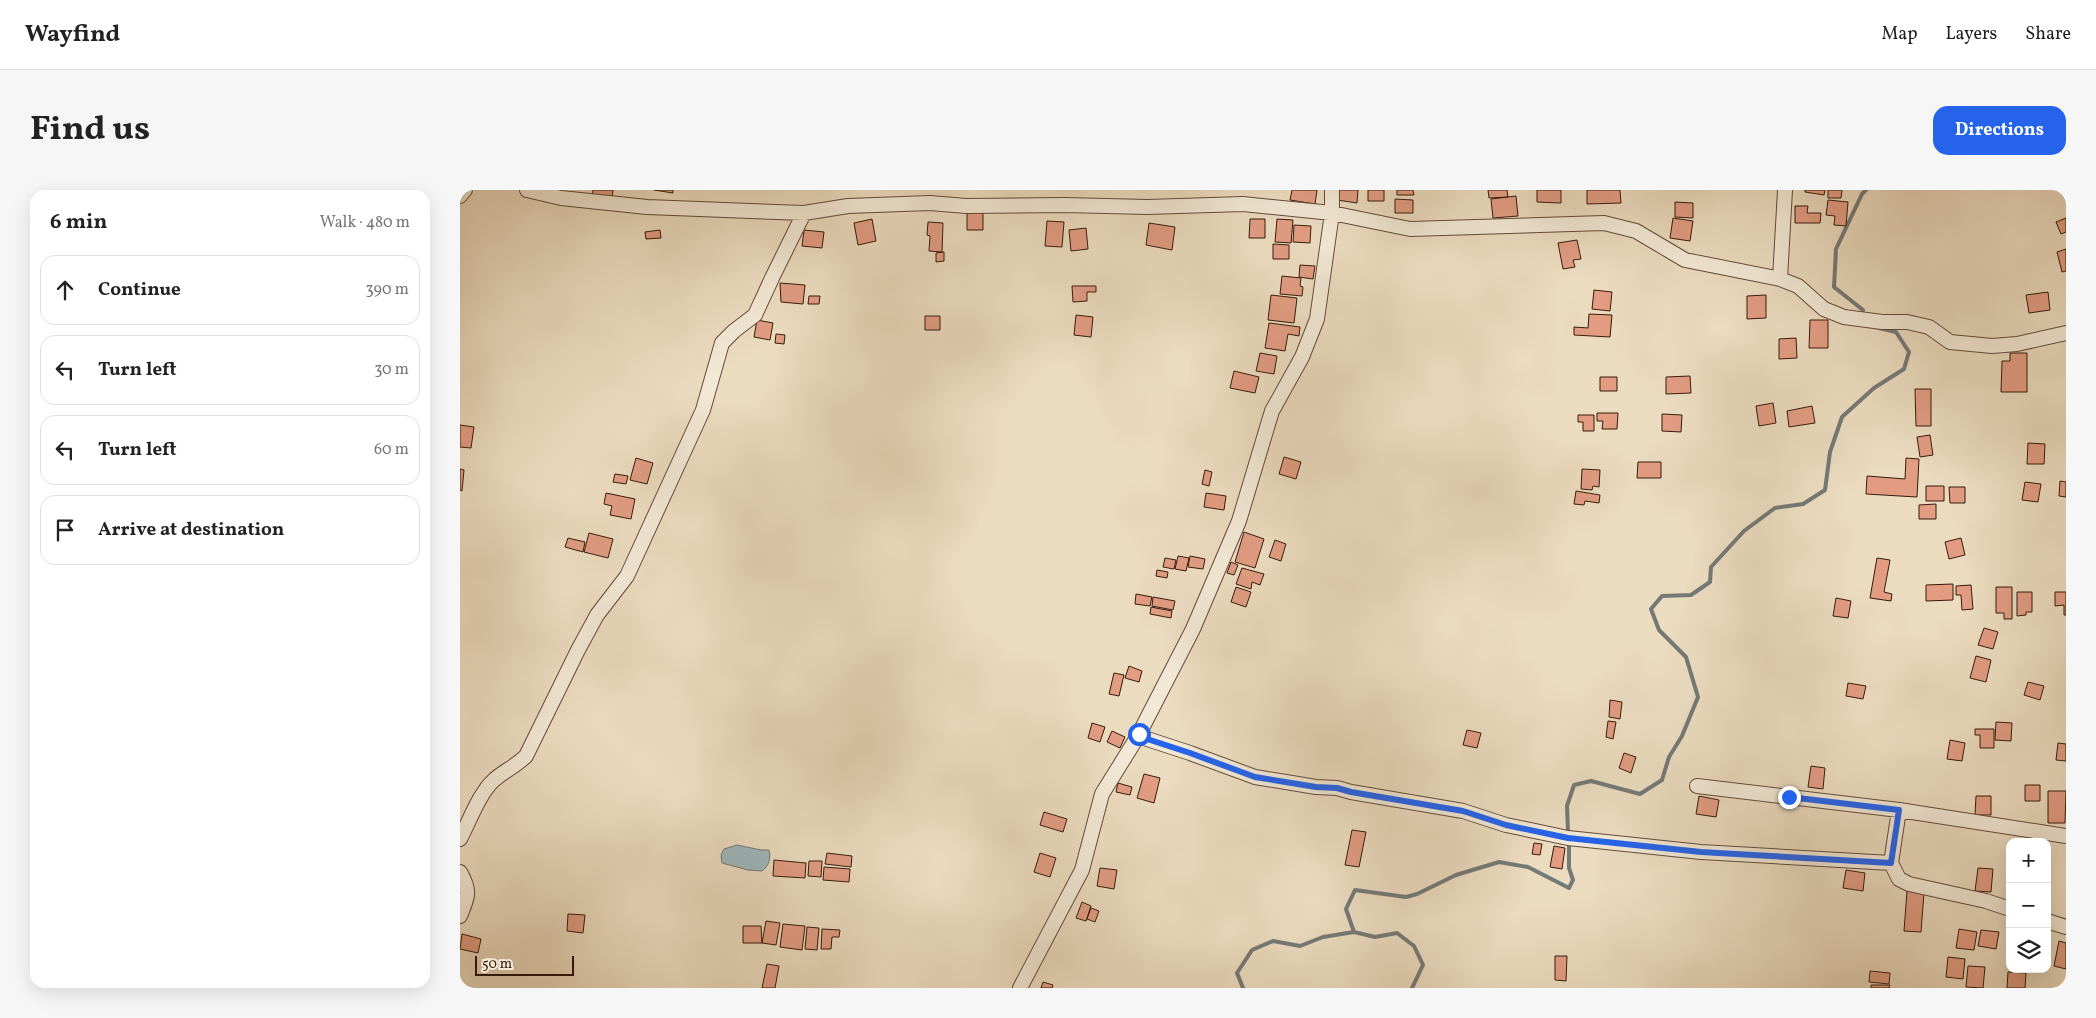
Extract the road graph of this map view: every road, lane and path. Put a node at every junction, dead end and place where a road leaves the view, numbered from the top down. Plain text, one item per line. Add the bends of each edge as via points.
1 (465, 190) edge
2 (527, 190) edge
3 (1332, 190) edge
4 (1786, 190) edge
5 (460, 196) edge
6 (804, 213) junction
7 (1332, 214) junction
8 (1780, 279) junction
9 (2066, 333) edge
10 (1138, 736) junction
11 (1697, 786) dead end
12 (1899, 810) junction
13 (2066, 836) edge
14 (460, 839) edge
15 (1891, 863) junction
16 (460, 872) edge
17 (2006, 908) edge
18 (460, 916) edge
19 (2051, 922) edge
20 (2066, 928) edge
21 (1020, 988) edge

1 - 5 street
2 - 6 street via 561,198 648,207
3 - 7 street
4 - 8 street
6 - 7 street via 848,206 930,203 1147,207 1243,204
6 - 14 street via 755,315 722,343 703,410 627,576 598,615 578,650 526,756 486,790
7 - 8 street via 1410,229 1604,223 1636,231 1685,260
7 - 10 street via 1317,319 1302,357 1272,411 1239,521 1193,630
8 - 9 street via 1798,286 1824,309 1844,317 1929,327 1950,342 1992,346
10 - 15 street via 1255,777 1463,811 1506,825 1568,838 1701,852
10 - 21 street via 1102,794 1082,870
11 - 12 street
12 - 13 street
12 - 15 street
15 - 17 street via 1900,879 1909,884
16 - 18 street via 468,892
19 - 20 street

